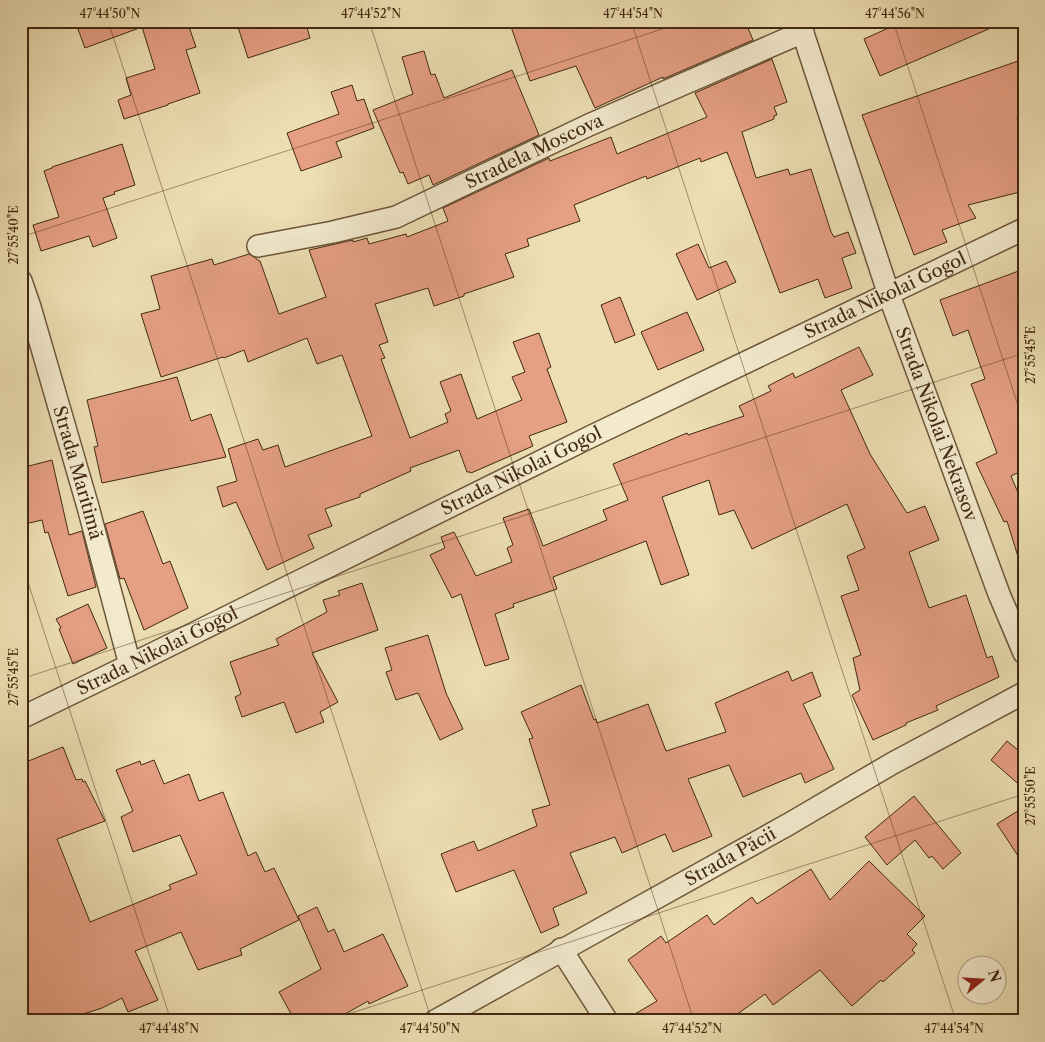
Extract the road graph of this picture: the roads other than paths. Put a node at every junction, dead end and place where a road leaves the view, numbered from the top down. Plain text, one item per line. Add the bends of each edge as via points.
1 (801, 26) edge
2 (1024, 229) edge
3 (258, 246) dead end
4 (21, 281) edge
5 (889, 295) junction
6 (1024, 653) edge
7 (130, 665) junction
8 (1024, 693) edge
9 (21, 718) edge
10 (561, 949) junction
11 (435, 1021) edge
12 (607, 1021) edge

1 - 3 street, Stradela Moscova via 396,217
1 - 5 street, Strada Nikolai Nekrasov
2 - 5 street, Strada Nikolai Gogol
4 - 7 street, Strada Maritimă via 88,507
5 - 6 street, Strada Nikolai Nekrasov via 999,594
5 - 7 street, Strada Nikolai Gogol via 592,436
7 - 9 street, Strada Nikolai Gogol
8 - 10 street, Strada Păcii
10 - 11 street, Strada Păcii
10 - 12 street

